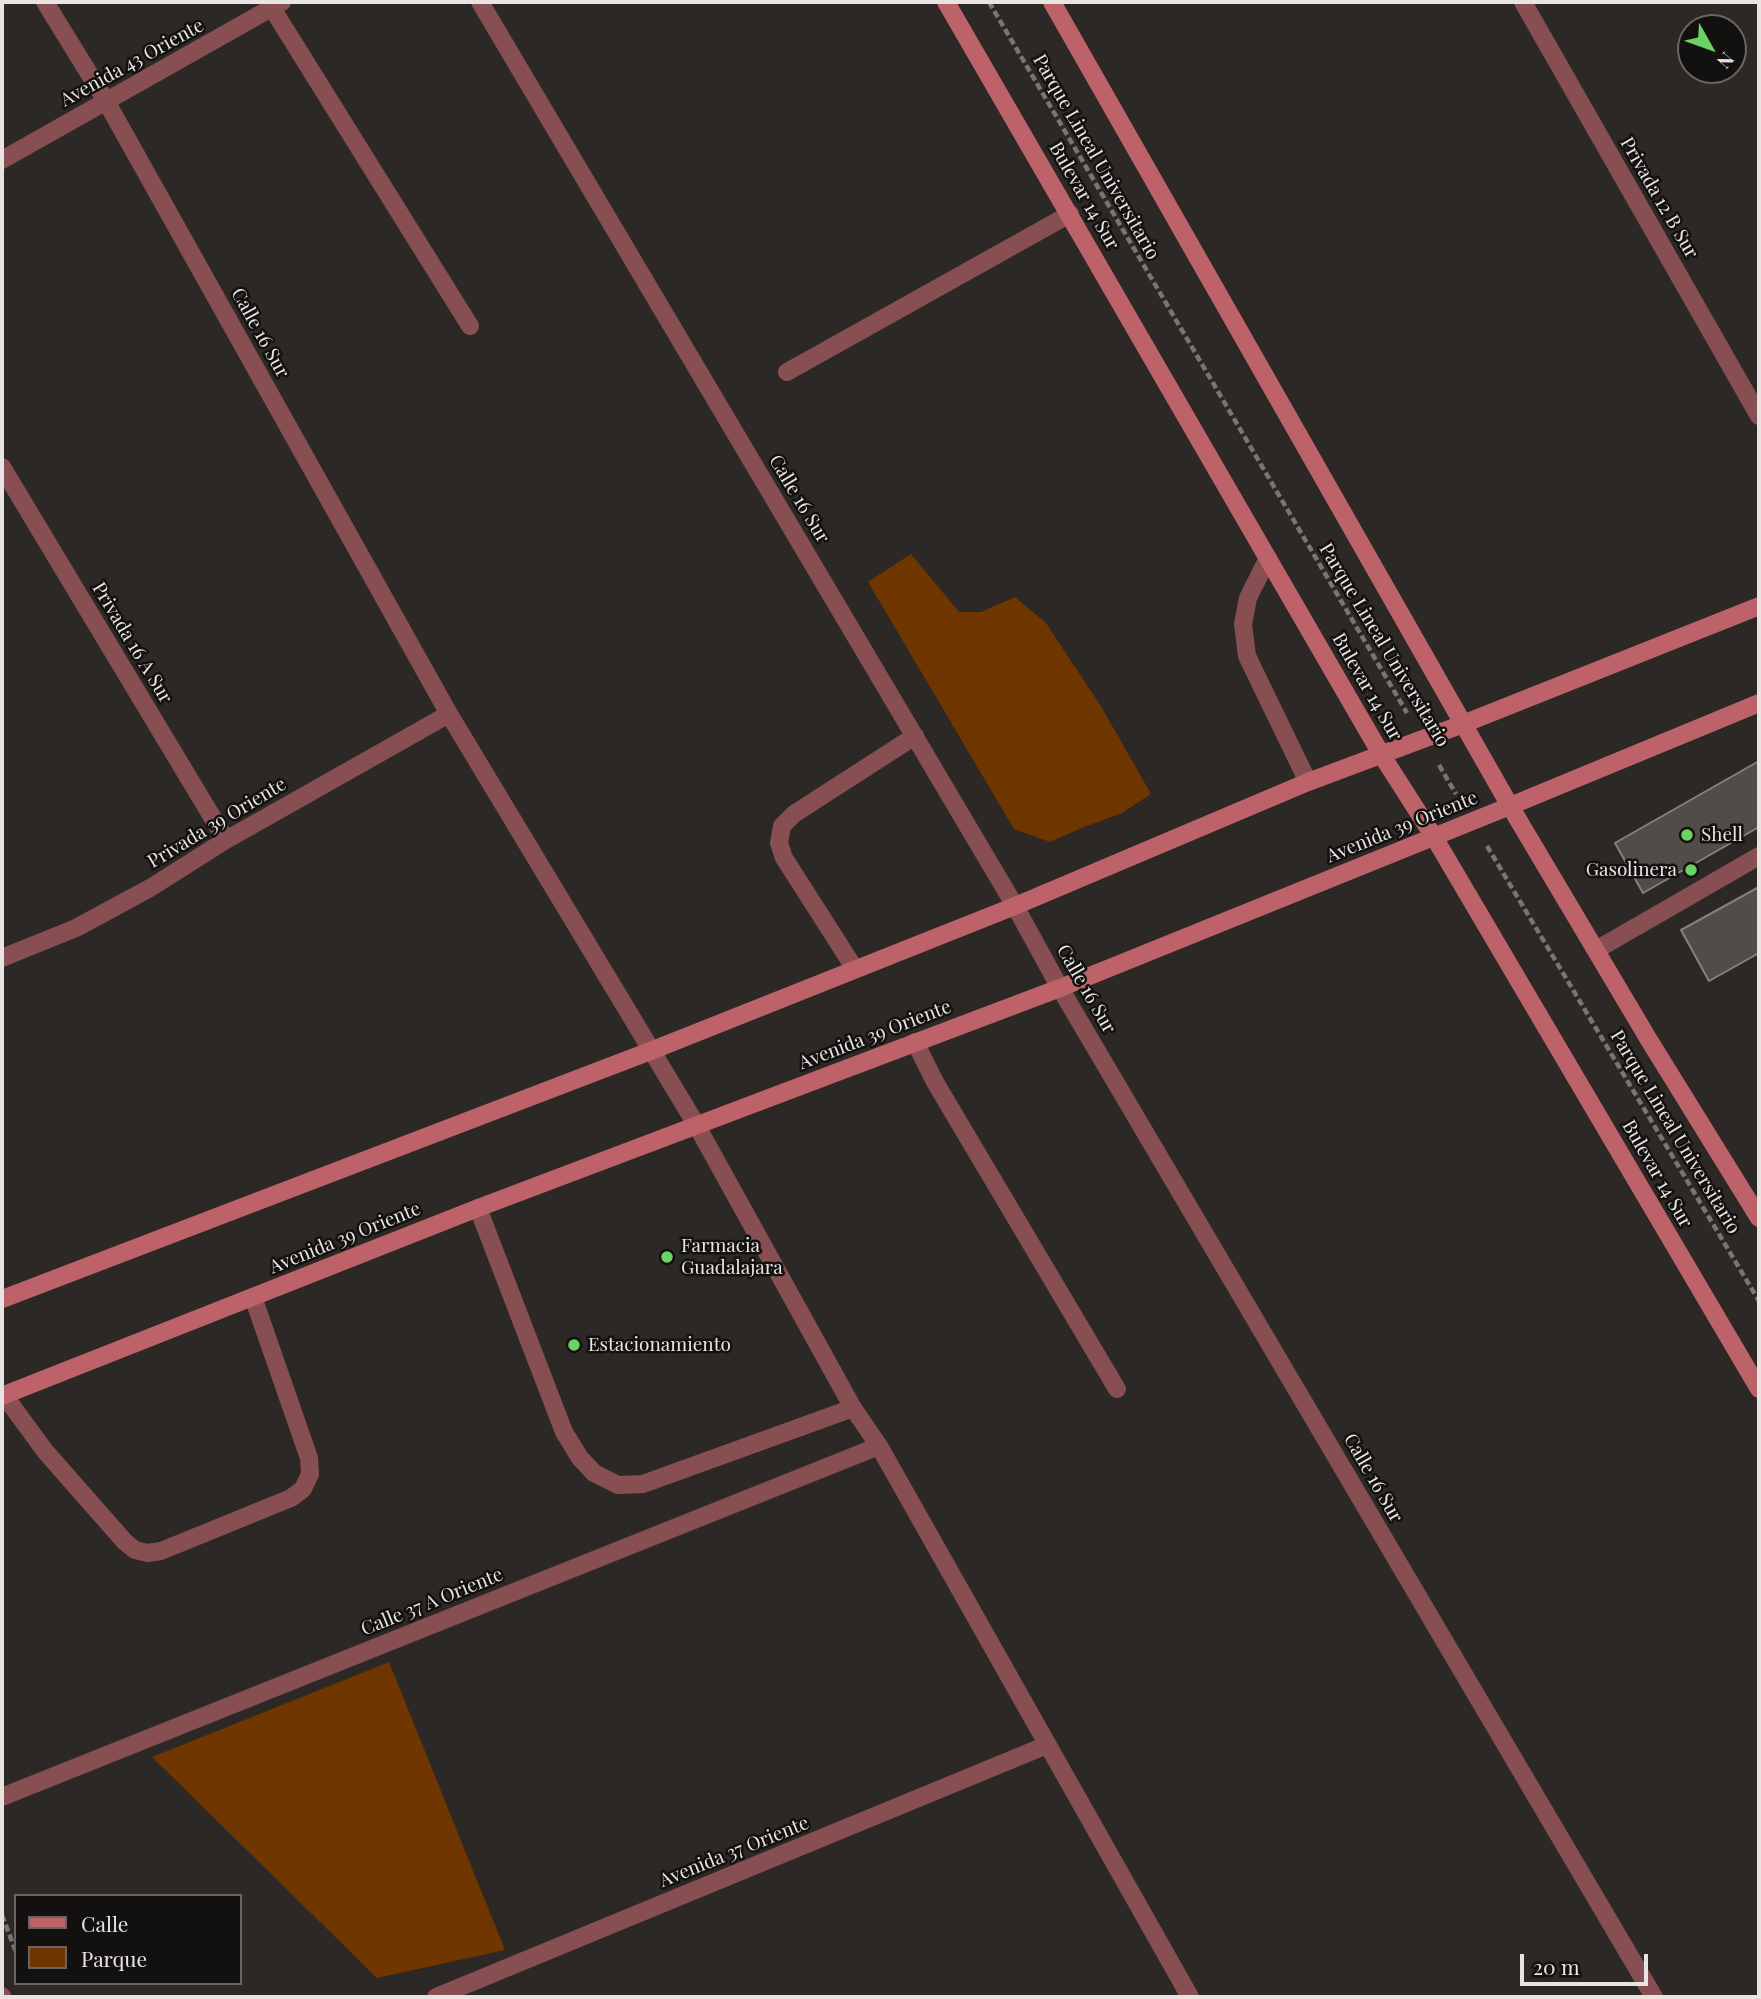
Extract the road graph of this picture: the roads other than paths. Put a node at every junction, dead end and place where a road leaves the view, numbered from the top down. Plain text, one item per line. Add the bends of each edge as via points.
1 (45, 2) edge
2 (480, 2) edge
3 (946, 2) edge
4 (1052, 2) edge
5 (1523, 2) edge
6 (277, 5) edge
7 (106, 101) junction
8 (2, 160) edge
9 (1070, 214) junction
10 (470, 326) dead end
11 (788, 372) dead end
12 (1759, 416) edge
13 (2, 467) edge
14 (1268, 558) junction
15 (1759, 606) edge
16 (1759, 702) edge
17 (449, 714) junction
18 (1463, 724) junction
19 (915, 736) junction
20 (1381, 754) junction
21 (1308, 782) junction
22 (1510, 806) junction
23 (1434, 837) junction
24 (226, 841) junction
25 (1759, 856) edge
26 (1015, 906) junction
27 (1596, 950) junction
28 (2, 958) edge
29 (855, 969) junction
30 (1060, 988) junction
31 (915, 1042) junction
32 (653, 1050) junction
33 (697, 1126) junction
34 (478, 1208) junction
35 (1759, 1217) edge
36 (253, 1297) junction
37 (2, 1299) edge
38 (1117, 1389) dead end
39 (1759, 1389) edge
40 (3, 1395) edge
41 (853, 1408) junction
42 (879, 1446) junction
43 (1047, 1745) junction
44 (2, 1797) edge
45 (436, 1997) edge
46 (1190, 1997) edge
47 (1654, 1997) edge

1 - 7 street, Calle 16 Sur
2 - 19 street, Calle 16 Sur
3 - 9 main road, Bulevar 14 Sur
4 - 18 main road
5 - 12 street, Privada 12 B Sur
6 - 7 street, Avenida 43 Oriente
6 - 10 street
7 - 8 street, Avenida 43 Oriente
7 - 17 street, Calle 16 Sur
9 - 11 street
9 - 14 main road, Bulevar 14 Sur
13 - 24 street, Privada 16 A Sur
14 - 20 main road, Bulevar 14 Sur
14 - 21 street via 1248,598 1243,624 1247,656
15 - 18 main road
16 - 22 main road, Avenida 39 Oriente
17 - 24 street, Privada 39 Oriente
17 - 32 street, Calle 16 Sur
18 - 20 main road
18 - 22 main road
19 - 26 street, Calle 16 Sur
19 - 29 street via 782,826 779,843 784,858
20 - 21 main road
20 - 23 main road, Bulevar 14 Sur
21 - 26 main road
22 - 23 main road, Avenida 39 Oriente
22 - 27 main road
23 - 30 main road, Avenida 39 Oriente
23 - 39 main road, Bulevar 14 Sur
24 - 28 street, Privada 39 Oriente via 76,928
25 - 27 street
26 - 29 main road
26 - 30 street, Calle 16 Sur
27 - 35 main road
29 - 32 main road
30 - 31 main road, Avenida 39 Oriente
30 - 47 street, Calle 16 Sur
31 - 33 main road, Avenida 39 Oriente
31 - 38 street
32 - 33 street, Calle 16 Sur
32 - 37 main road
33 - 34 main road, Avenida 39 Oriente
33 - 41 street, Calle 16 Sur
34 - 36 main road, Avenida 39 Oriente
34 - 41 street via 564,1432 594,1474 618,1485 643,1484
36 - 40 main road, Avenida 39 Oriente
36 - 40 street via 309,1458 310,1474 303,1489 290,1498 161,1551 135,1550 125,1542
41 - 42 street, Calle 16 Sur
42 - 43 street, Calle 16 Sur
42 - 44 street, Calle 37 A Oriente
43 - 45 street, Avenida 37 Oriente
43 - 46 street, Calle 16 Sur

